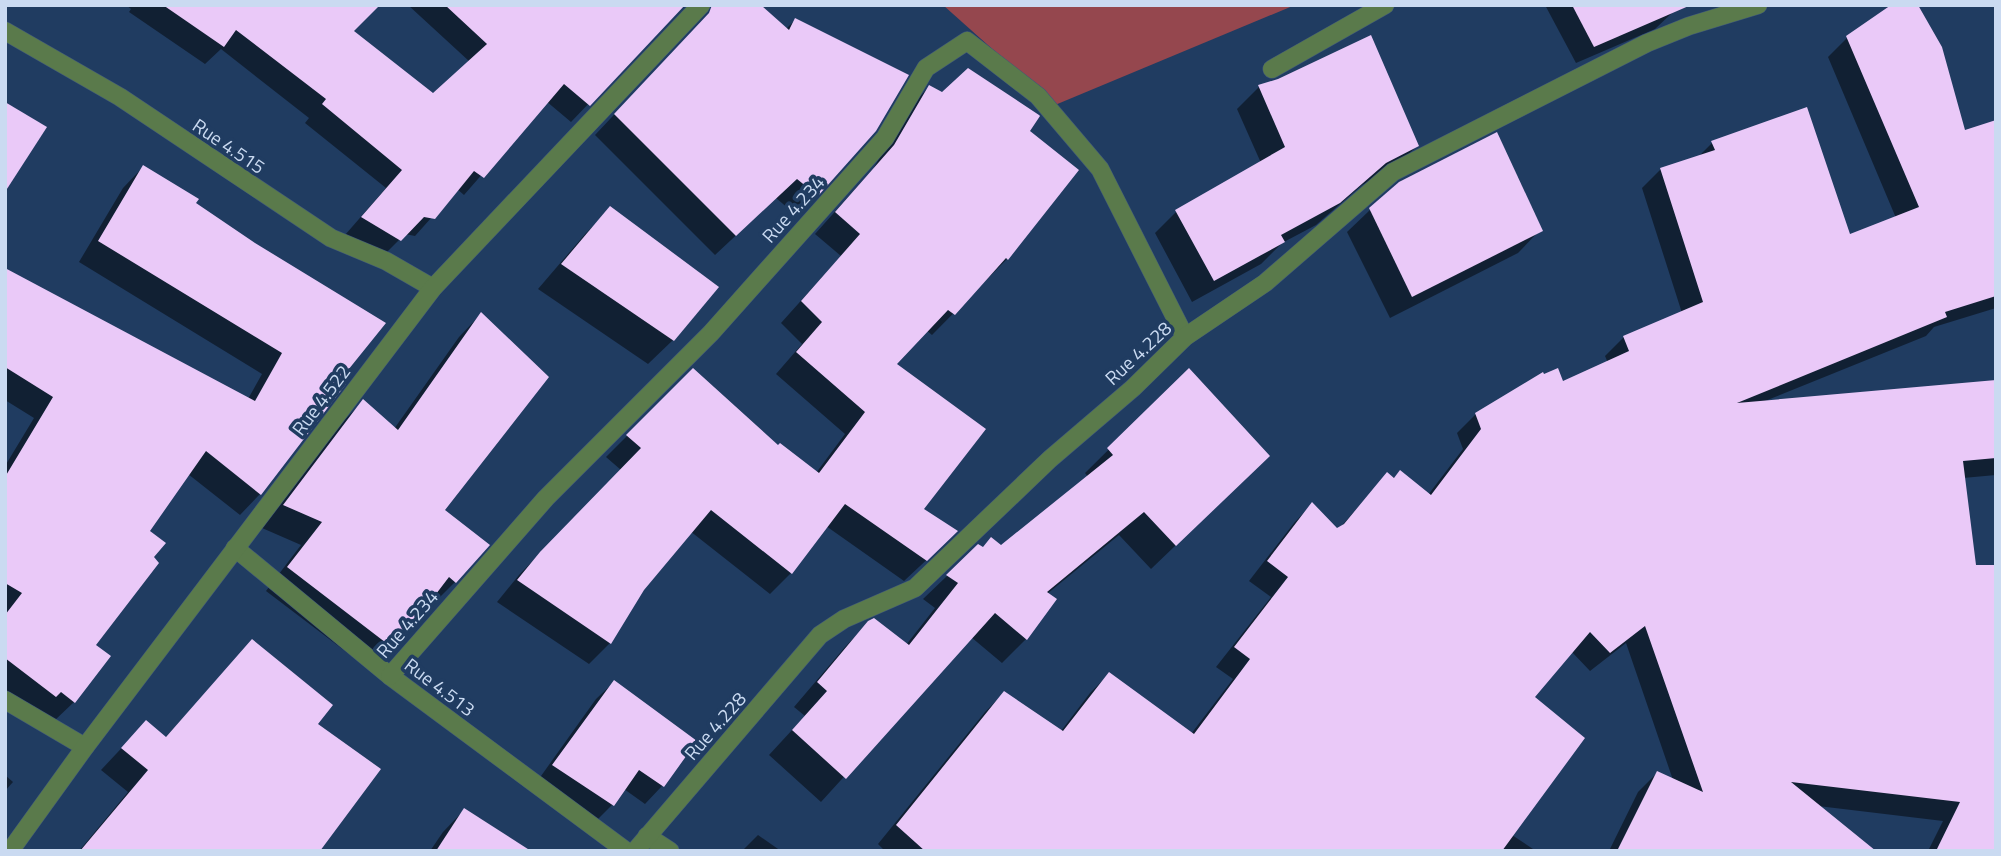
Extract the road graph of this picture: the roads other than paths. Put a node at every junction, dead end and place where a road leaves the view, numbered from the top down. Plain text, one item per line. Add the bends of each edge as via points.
1 (701, 5) edge
2 (1385, 5) edge
3 (1758, 5) edge
4 (5, 31) edge
5 (1272, 69) dead end
6 (433, 288) junction
7 (1185, 337) junction
8 (235, 548) junction
9 (390, 676) junction
10 (5, 700) edge
11 (85, 747) junction
12 (648, 836) junction
13 (10, 851) edge
14 (626, 851) edge
15 (635, 851) edge
16 (670, 851) edge

1 - 6 street, Rue 4.522
2 - 5 street
3 - 7 street, Rue 4.228 via 1647,43 1397,169 1265,283
4 - 6 street, Rue 4.515 via 120,97 331,238 386,261
6 - 8 street, Rue 4.522
7 - 9 street, Rue 4.234 via 1100,169 1038,96 967,41 926,68 885,138 711,333 546,498
7 - 12 street, Rue 4.228 via 915,587 820,635
8 - 9 street, Rue 4.513
8 - 11 street, Rue 4.522
9 - 14 street, Rue 4.513
10 - 11 street
11 - 13 street, Rue 4.522
12 - 15 street, Rue 4.228
12 - 16 street

